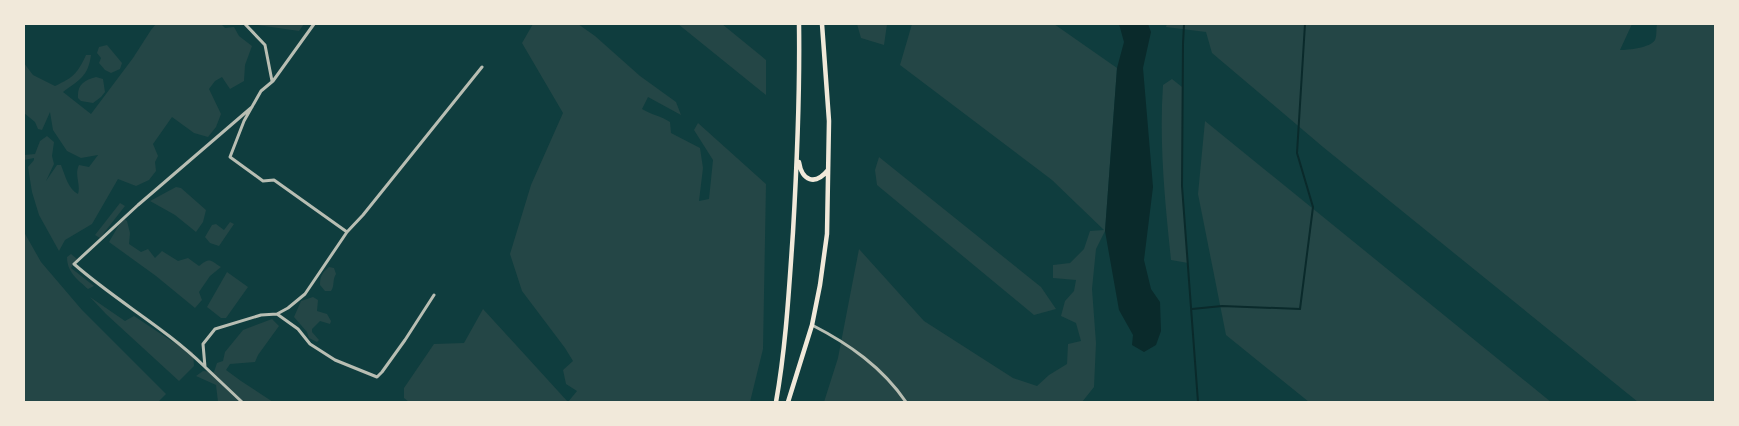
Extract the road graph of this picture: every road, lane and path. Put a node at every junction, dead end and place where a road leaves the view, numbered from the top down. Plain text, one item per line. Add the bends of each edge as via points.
1 (245, 24) edge
2 (314, 24) edge
3 (799, 24) edge
4 (822, 24) edge
5 (482, 67) dead end
6 (273, 81) junction
7 (252, 107) junction
8 (797, 156) junction
9 (828, 170) junction
10 (348, 232) junction
11 (434, 295) dead end
12 (277, 314) junction
13 (812, 325) junction
14 (204, 367) junction
15 (242, 402) edge
16 (776, 402) edge
17 (788, 402) edge
18 (906, 402) edge

1 - 6 street via 265,45
2 - 6 street
3 - 8 main road
4 - 9 main road via 829,121
5 - 10 street
6 - 7 street via 261,91
7 - 10 street via 230,157 263,181 274,180
7 - 14 street via 74,264 173,338
8 - 9 main road via 806,178 815,180
8 - 16 main road via 786,328
9 - 13 main road via 827,234
10 - 12 street via 305,294
11 - 12 street via 377,377 335,360 310,344 298,329
12 - 14 street via 261,315 215,329 204,344
13 - 17 main road
13 - 18 street via 840,339 869,360
14 - 15 street

